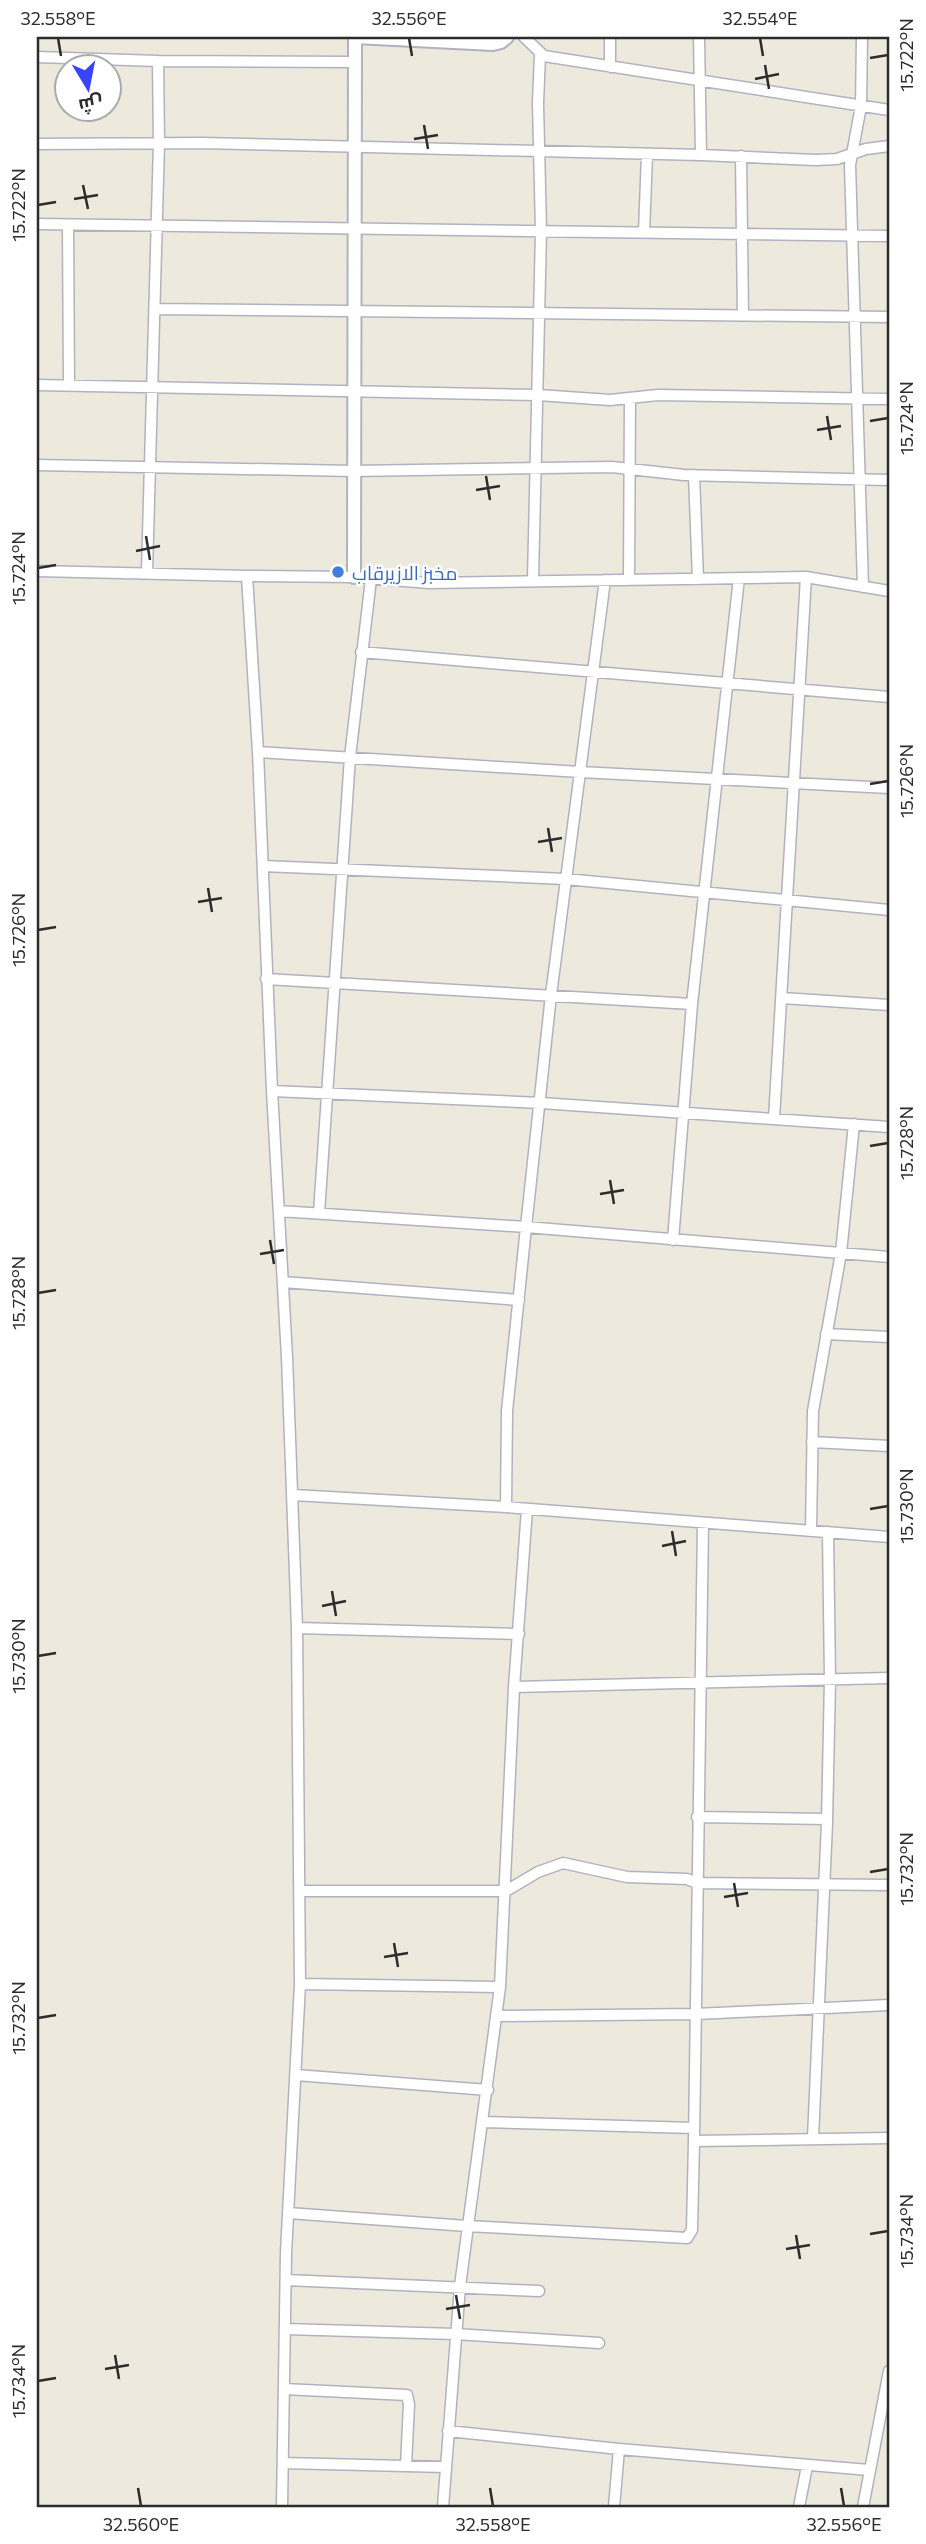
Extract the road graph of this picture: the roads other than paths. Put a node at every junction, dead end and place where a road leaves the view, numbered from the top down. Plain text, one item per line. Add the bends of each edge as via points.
1 (507, 37) edge
2 (524, 37) edge
3 (610, 37) edge
4 (699, 37) edge
5 (862, 37) edge
6 (540, 54) junction
7 (37, 57) edge
8 (158, 61) junction
9 (355, 62) junction
10 (610, 67) junction
11 (701, 82) junction
12 (861, 106) junction
13 (889, 110) edge
14 (37, 144) edge
15 (159, 144) junction
16 (889, 146) edge
17 (355, 147) junction
18 (540, 152) junction
19 (851, 154) junction
20 (647, 155) junction
21 (701, 155) junction
22 (741, 156) junction
23 (37, 225) edge
24 (68, 225) junction
25 (157, 225) junction
26 (353, 228) junction
27 (541, 231) junction
28 (644, 232) junction
29 (743, 233) junction
30 (853, 236) junction
31 (889, 236) edge
32 (155, 309) junction
33 (353, 310) junction
34 (539, 312) junction
35 (743, 315) junction
36 (856, 316) junction
37 (889, 317) edge
38 (37, 385) edge
39 (69, 386) junction
40 (152, 388) junction
41 (354, 392) junction
42 (538, 395) junction
43 (630, 398) junction
44 (858, 399) junction
45 (889, 399) edge
46 (37, 466) edge
47 (150, 466) junction
48 (536, 469) junction
49 (630, 469) junction
50 (354, 471) junction
51 (694, 475) junction
52 (860, 480) junction
53 (889, 480) edge
54 (37, 571) edge
55 (147, 572) junction
56 (247, 576) junction
57 (354, 577) junction
58 (739, 578) junction
59 (806, 578) junction
60 (371, 579) junction
61 (629, 579) junction
62 (698, 579) junction
63 (533, 580) junction
64 (605, 580) junction
65 (863, 587) junction
66 (889, 591) edge
67 (361, 652) junction
68 (592, 673) junction
69 (726, 684) junction
70 (801, 691) junction
71 (889, 697) edge
72 (258, 752) junction
73 (350, 757) junction
74 (580, 772) junction
75 (716, 778) junction
76 (795, 781) junction
77 (889, 788) edge
78 (263, 866) junction
79 (342, 869) junction
80 (566, 879) junction
81 (705, 893) junction
82 (788, 901) junction
83 (889, 910) edge
84 (266, 979) junction
85 (333, 981) junction
86 (551, 995) junction
87 (782, 998) junction
88 (692, 1004) junction
89 (889, 1005) edge
90 (272, 1091) junction
91 (326, 1094) junction
92 (541, 1103) junction
93 (682, 1112) junction
94 (774, 1119) junction
95 (854, 1124) junction
96 (889, 1126) edge
97 (279, 1210) junction
98 (319, 1213) junction
99 (526, 1227) junction
100 (673, 1240) junction
101 (841, 1253) junction
102 (889, 1257) edge
103 (283, 1282) junction
104 (519, 1300) junction
105 (826, 1334) junction
106 (889, 1337) edge
107 (812, 1442) junction
108 (889, 1446) edge
109 (293, 1495) junction
110 (506, 1507) junction
111 (527, 1508) junction
112 (702, 1523) junction
113 (811, 1531) junction
114 (828, 1532) junction
115 (889, 1536) edge
116 (297, 1628) junction
117 (519, 1634) junction
118 (889, 1678) edge
119 (830, 1680) junction
120 (699, 1683) junction
121 (514, 1687) junction
122 (697, 1817) junction
123 (827, 1819) junction
124 (697, 1883) junction
125 (825, 1885) junction
126 (889, 1885) edge
127 (300, 1891) junction
128 (506, 1891) junction
129 (300, 1984) junction
130 (500, 1987) junction
131 (889, 2005) edge
132 (819, 2010) junction
133 (696, 2014) junction
134 (497, 2016) junction
135 (296, 2075) junction
136 (488, 2090) junction
137 (484, 2122) junction
138 (694, 2128) junction
139 (813, 2138) junction
140 (889, 2138) edge
141 (694, 2141) junction
142 (288, 2213) junction
143 (467, 2226) junction
144 (286, 2280) junction
145 (460, 2286) junction
146 (539, 2291) dead end
147 (285, 2329) junction
148 (455, 2334) junction
149 (598, 2343) dead end
150 (889, 2371) edge
151 (284, 2389) junction
152 (448, 2431) junction
153 (619, 2449) junction
154 (283, 2463) junction
155 (406, 2466) junction
156 (807, 2466) junction
157 (446, 2467) junction
158 (869, 2470) junction
159 (282, 2507) edge
160 (443, 2507) edge
161 (614, 2507) edge
162 (799, 2507) edge
163 (863, 2507) edge

1 - 9 street via 492,44 355,37
2 - 6 street
3 - 10 street
4 - 11 street
5 - 12 street
6 - 10 street
6 - 18 street
7 - 8 street
8 - 9 street
8 - 15 street
9 - 17 street
10 - 11 street
11 - 12 street
11 - 21 street
12 - 13 street
12 - 19 street
14 - 15 street
15 - 17 street
15 - 25 street
16 - 19 street
17 - 18 street
17 - 26 street
18 - 20 street
18 - 27 street
19 - 22 street via 829,160
19 - 30 street
20 - 21 street
20 - 28 street
21 - 22 street
22 - 29 street
23 - 24 street
24 - 25 street
24 - 39 street
25 - 26 street
25 - 32 street
26 - 27 street
26 - 33 street
27 - 28 street
27 - 34 street
28 - 29 street
29 - 30 street
29 - 35 street
30 - 31 street
30 - 36 street
32 - 33 street
32 - 40 street
33 - 34 street
33 - 41 street
34 - 35 street
34 - 42 street
35 - 36 street
36 - 37 street
36 - 44 street
38 - 39 street
39 - 40 street
40 - 41 street
40 - 47 street
41 - 42 street
41 - 50 street
42 - 43 street
42 - 48 street
43 - 44 street
43 - 49 street
44 - 45 street
44 - 52 street
46 - 47 street
47 - 50 street
47 - 55 street
48 - 49 street
48 - 50 street
48 - 63 street
49 - 51 street
49 - 61 street
50 - 57 street
51 - 52 street
51 - 62 street
52 - 53 street
52 - 65 street
54 - 55 street
55 - 56 street
56 - 57 street
56 - 72 street
57 - 60 street
58 - 59 street
58 - 62 street
58 - 69 street
59 - 65 street
59 - 70 street
60 - 63 street via 429,583
60 - 67 street
61 - 62 street
61 - 64 street
63 - 64 street
64 - 68 street
65 - 66 street
67 - 68 street
67 - 73 street
68 - 69 street
68 - 74 street
69 - 70 street
69 - 75 street
70 - 71 street
70 - 76 street
72 - 73 street
72 - 78 street
73 - 74 street
73 - 79 street
74 - 75 street
74 - 80 street
75 - 76 street
75 - 81 street
76 - 77 street
76 - 82 street
78 - 79 street
78 - 84 street
79 - 80 street
79 - 85 street
80 - 81 street
80 - 86 street
81 - 82 street
81 - 88 street
82 - 83 street
82 - 87 street
84 - 85 street
84 - 90 street
85 - 86 street
85 - 91 street
86 - 88 street
86 - 92 street
87 - 89 street
87 - 94 street
88 - 93 street
90 - 91 street
90 - 97 street
91 - 92 street
91 - 98 street
92 - 93 street
92 - 99 street
93 - 94 street
93 - 100 street
94 - 95 street
95 - 96 street
95 - 101 street
97 - 98 street
97 - 103 street
98 - 99 street
99 - 100 street
99 - 104 street
100 - 101 street
101 - 102 street
101 - 105 street
103 - 104 street
103 - 109 street
104 - 110 street via 507,1411
105 - 106 street
105 - 107 street
107 - 108 street
107 - 113 street
109 - 110 street
109 - 116 street
110 - 111 street
111 - 112 street
111 - 117 street
112 - 113 street
112 - 120 street
113 - 114 street
114 - 115 street
114 - 119 street
116 - 117 street
116 - 127 street
117 - 121 street
118 - 119 street
119 - 120 street
119 - 123 street
120 - 121 street
120 - 122 street
121 - 128 street
122 - 123 street
122 - 124 street
123 - 125 street
124 - 125 street
124 - 128 street via 627,1877 563,1863
124 - 133 street
125 - 126 street
125 - 132 street
127 - 128 street
127 - 129 street
128 - 130 street
129 - 130 street
129 - 135 street
130 - 134 street
131 - 132 street
132 - 133 street
132 - 139 street
133 - 134 street
133 - 138 street
134 - 136 street
135 - 136 street
135 - 142 street
136 - 137 street
137 - 138 street
137 - 143 street
138 - 141 street
139 - 140 street
139 - 141 street
141 - 143 street via 692,2230 687,2238
142 - 143 street
142 - 144 street
143 - 145 street
144 - 145 street
144 - 147 street
145 - 146 street
145 - 148 street
147 - 148 street
147 - 151 street
148 - 149 street
148 - 152 street
150 - 158 street
151 - 154 street
151 - 155 street via 407,2395
152 - 153 street
152 - 157 street
153 - 156 street
153 - 161 street
154 - 155 street
154 - 159 street
155 - 157 street
156 - 158 street
156 - 162 street
157 - 160 street
158 - 163 street

